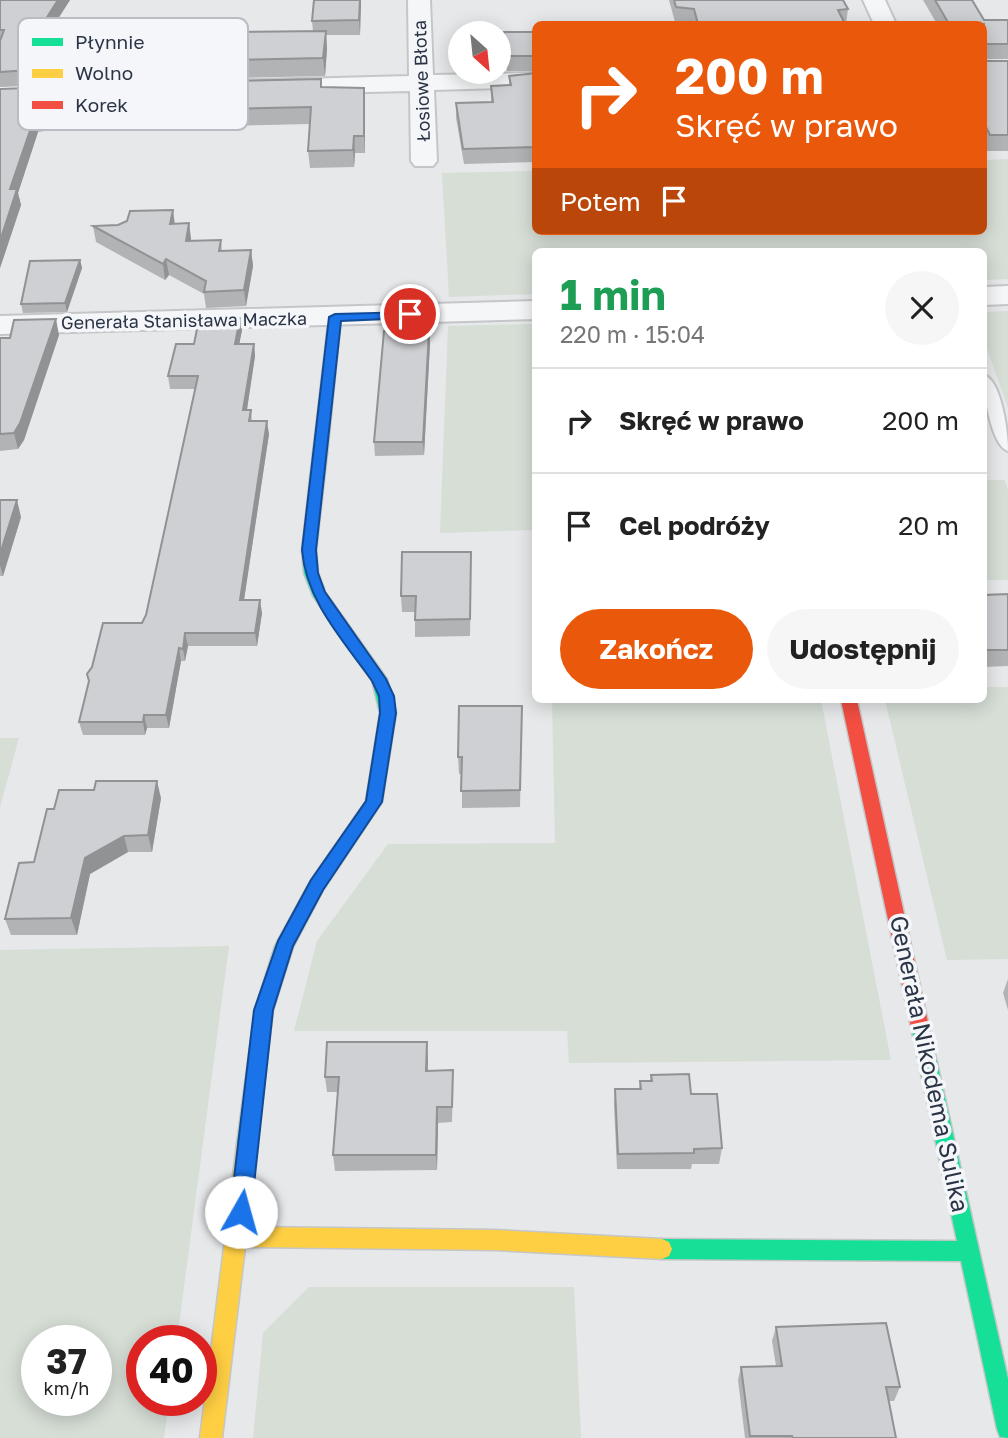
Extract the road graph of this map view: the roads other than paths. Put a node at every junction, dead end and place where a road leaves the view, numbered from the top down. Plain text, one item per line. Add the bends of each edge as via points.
1 (419, 0) edge
2 (874, 0) edge
3 (884, 21) edge
4 (532, 80) edge
5 (424, 83) junction
6 (248, 88) edge
7 (0, 94) edge
8 (18, 94) edge
9 (424, 161) dead end
10 (1008, 295) edge
11 (987, 296) edge
12 (532, 310) edge
13 (335, 317) junction
14 (0, 325) edge
15 (987, 388) edge
16 (1008, 446) edge
17 (850, 703) edge
18 (238, 1237) junction
19 (969, 1251) junction
20 (1008, 1429) edge
21 (211, 1438) edge

1 - 5 street, Łosiowe Błota
2 - 3 street
4 - 5 street
5 - 6 street
5 - 9 street, Łosiowe Błota
7 - 8 street
10 - 11 street
12 - 13 street, Generała Stanisława Maczka
13 - 14 street, Generała Stanisława Maczka
13 - 18 street via 309,550 311,573 318,593 379,679 388,713 374,802 317,885 284,946 264,1010
15 - 16 lane
17 - 19 street, Generała Nikodema Sulika
18 - 19 street via 495,1240 657,1249
18 - 21 street
19 - 20 street, Generała Nikodema Sulika

